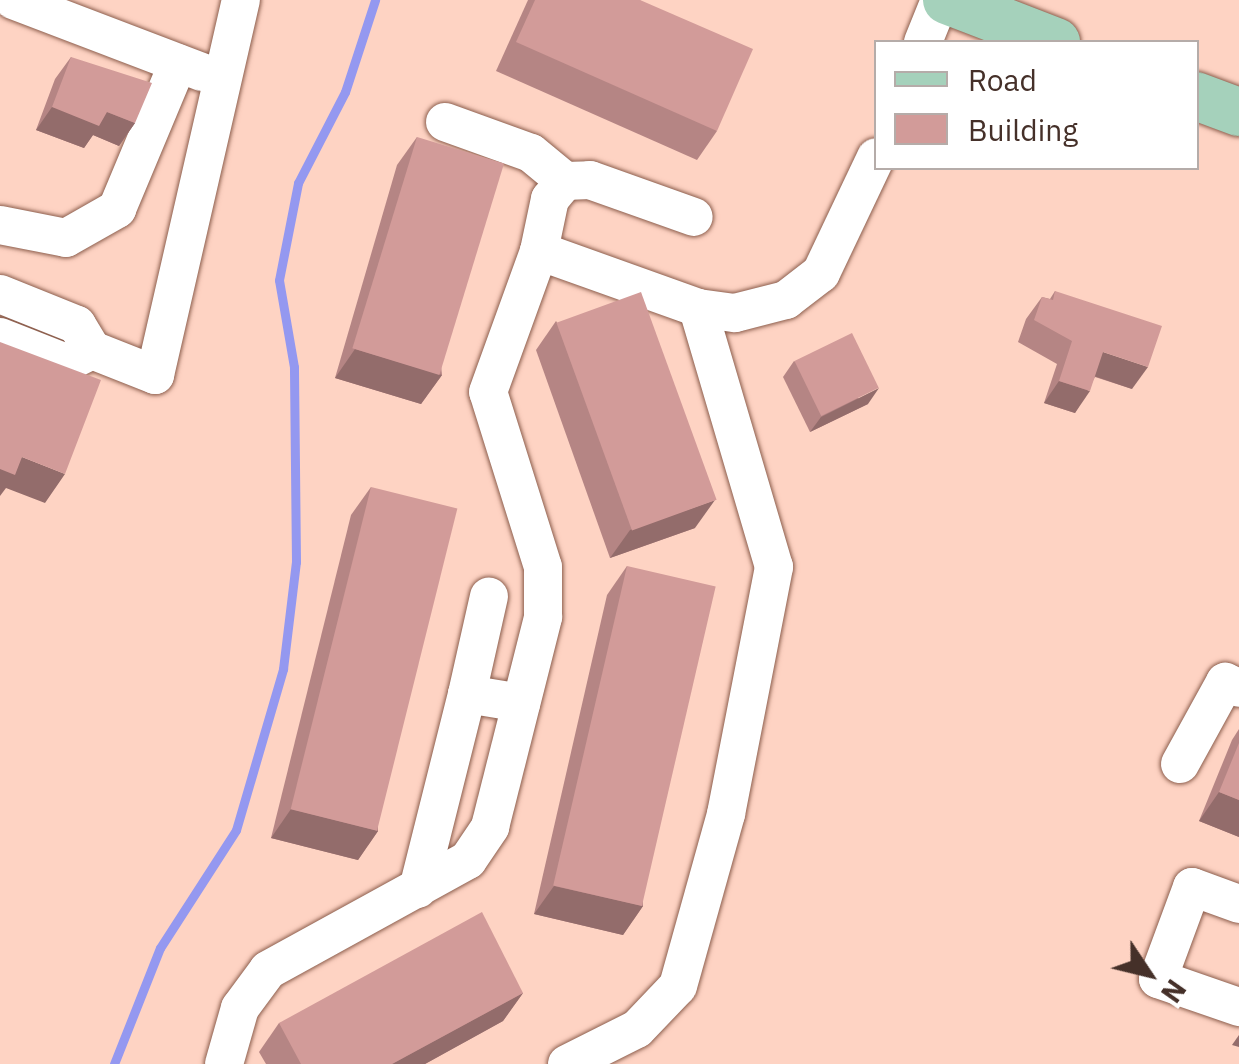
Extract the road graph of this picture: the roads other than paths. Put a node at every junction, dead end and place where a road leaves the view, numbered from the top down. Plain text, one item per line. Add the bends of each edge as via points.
1 (12, 0) edge
2 (241, 0) edge
3 (940, 0) edge
4 (948, 0) edge
5 (923, 40) edge
6 (1051, 40) edge
7 (178, 63) junction
8 (223, 80) junction
9 (1199, 97) edge
10 (1239, 112) edge
11 (445, 122) dead end
12 (874, 161) edge
13 (565, 181) junction
14 (694, 216) dead end
15 (0, 225) edge
16 (538, 251) junction
17 (0, 294) edge
18 (698, 308) junction
19 (0, 337) edge
20 (92, 350) junction
21 (489, 596) dead end
22 (1239, 688) edge
23 (466, 694) junction
24 (521, 703) junction
25 (1180, 764) dead end
26 (418, 889) junction
27 (1239, 904) edge
28 (1239, 1007) edge
29 (224, 1064) edge
30 (567, 1064) edge

1 - 7 street
2 - 8 street
3 - 5 street
4 - 6 main road
7 - 8 street
7 - 15 street via 116,209 66,238
8 - 20 street via 154,375
9 - 10 main road
11 - 13 street via 531,153
12 - 18 street via 821,273 786,300 735,314
13 - 14 street via 590,180
13 - 16 street via 550,199
16 - 18 street
16 - 24 street via 488,392 544,567 543,617
17 - 20 street via 77,325
18 - 30 street via 774,567 726,814 678,986 637,1028
19 - 20 street via 66,363
21 - 23 street
22 - 25 street via 1226,682
23 - 24 street
23 - 26 street
24 - 26 street via 490,827 468,860
26 - 29 street via 268,970 240,1008
27 - 28 street via 1192,888 1158,979

